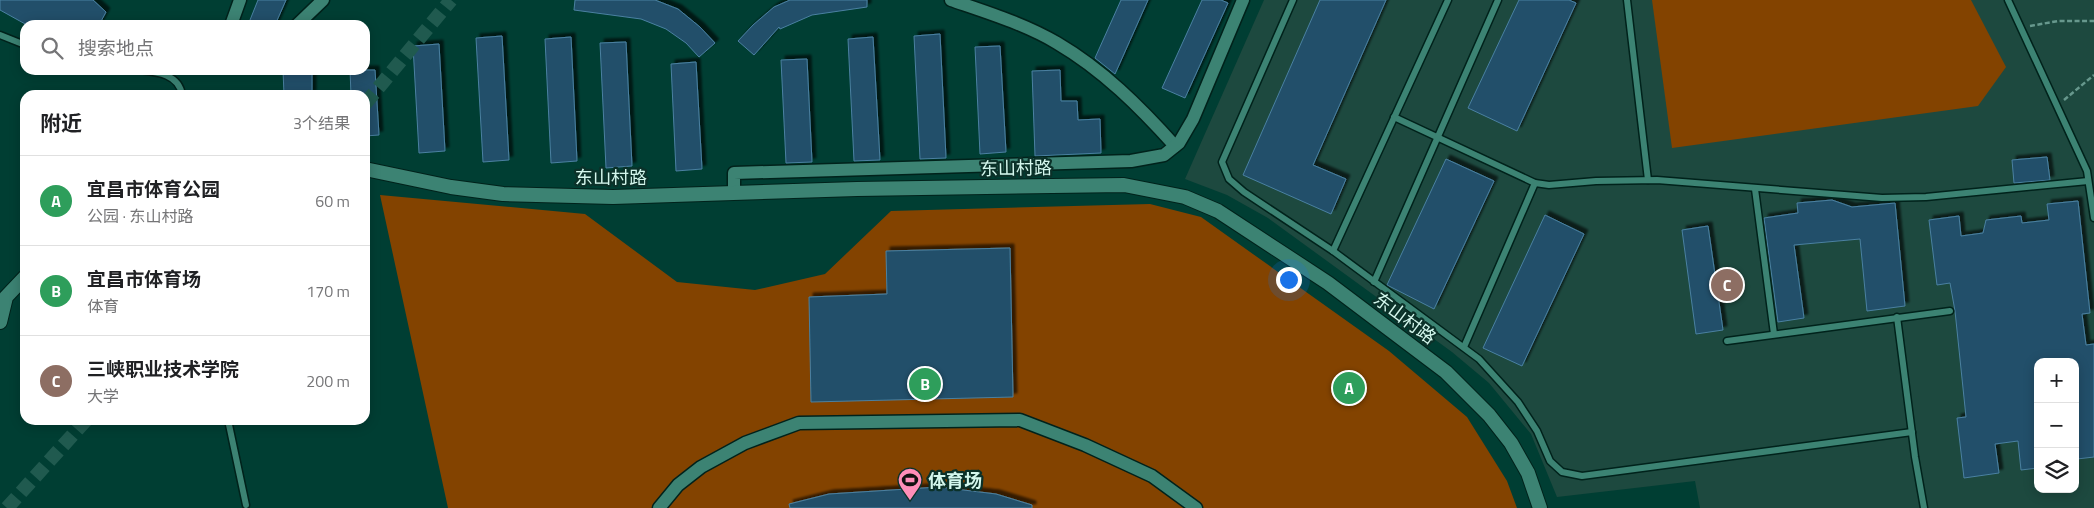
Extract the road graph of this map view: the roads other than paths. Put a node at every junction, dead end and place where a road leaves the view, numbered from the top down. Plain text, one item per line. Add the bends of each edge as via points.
1 (240, 0) edge
2 (323, 0) edge
3 (951, 0) edge
4 (1243, 0) edge
5 (1293, 0) edge
6 (1448, 0) edge
7 (1498, 0) edge
8 (1627, 0) edge
9 (2008, 0) edge
10 (233, 20) edge
11 (302, 20) edge
12 (0, 34) edge
13 (20, 43) edge
14 (164, 75) edge
15 (181, 90) edge
16 (1394, 117) junction
17 (1437, 137) junction
18 (1175, 146) junction
19 (370, 169) edge
20 (1648, 180) junction
21 (2088, 181) junction
22 (1535, 183) junction
23 (1755, 189) junction
24 (734, 193) junction
25 (2092, 193) edge
26 (2094, 218) edge
27 (1333, 251) junction
28 (1374, 282) junction
29 (20, 284) edge
30 (3, 299) edge
31 (1950, 311) dead end
32 (1897, 317) junction
33 (0, 322) edge
34 (1774, 334) junction
35 (1727, 341) dead end
36 (1464, 347) junction
37 (229, 425) edge
38 (1912, 432) junction
39 (246, 505) dead end
40 (659, 508) edge
41 (1196, 508) edge
42 (1540, 508) edge
43 (1924, 508) edge

1 - 10 street
2 - 11 street
3 - 18 street via 1057,43 1105,76
4 - 18 street via 1193,119
5 - 27 lane via 1222,162 1229,179 1244,192
6 - 16 lane
7 - 17 lane
8 - 20 lane
9 - 21 lane via 2058,106
12 - 13 lane
14 - 15 lane via 170,76
16 - 17 lane
16 - 27 lane
17 - 22 lane
17 - 28 lane
18 - 24 street via 1164,155 1131,161 734,173
19 - 24 street, 东山村路 via 451,187 503,194 613,197
20 - 22 lane
20 - 23 lane
21 - 23 lane via 1891,198
21 - 25 lane
22 - 36 lane
23 - 34 lane
24 - 42 street, 东山村路 via 1124,186 1185,197 1218,212 1328,283 1446,372 1489,415 1511,443 1528,473
25 - 26 lane
27 - 28 lane
28 - 36 lane
29 - 30 street
30 - 33 street
31 - 32 lane
32 - 34 lane
32 - 38 lane
34 - 35 lane
36 - 38 lane via 1518,402 1550,461 1562,472 1582,476
37 - 39 lane
38 - 43 lane
40 - 41 street via 678,485 701,467 745,443 799,423 1020,420 1152,476

